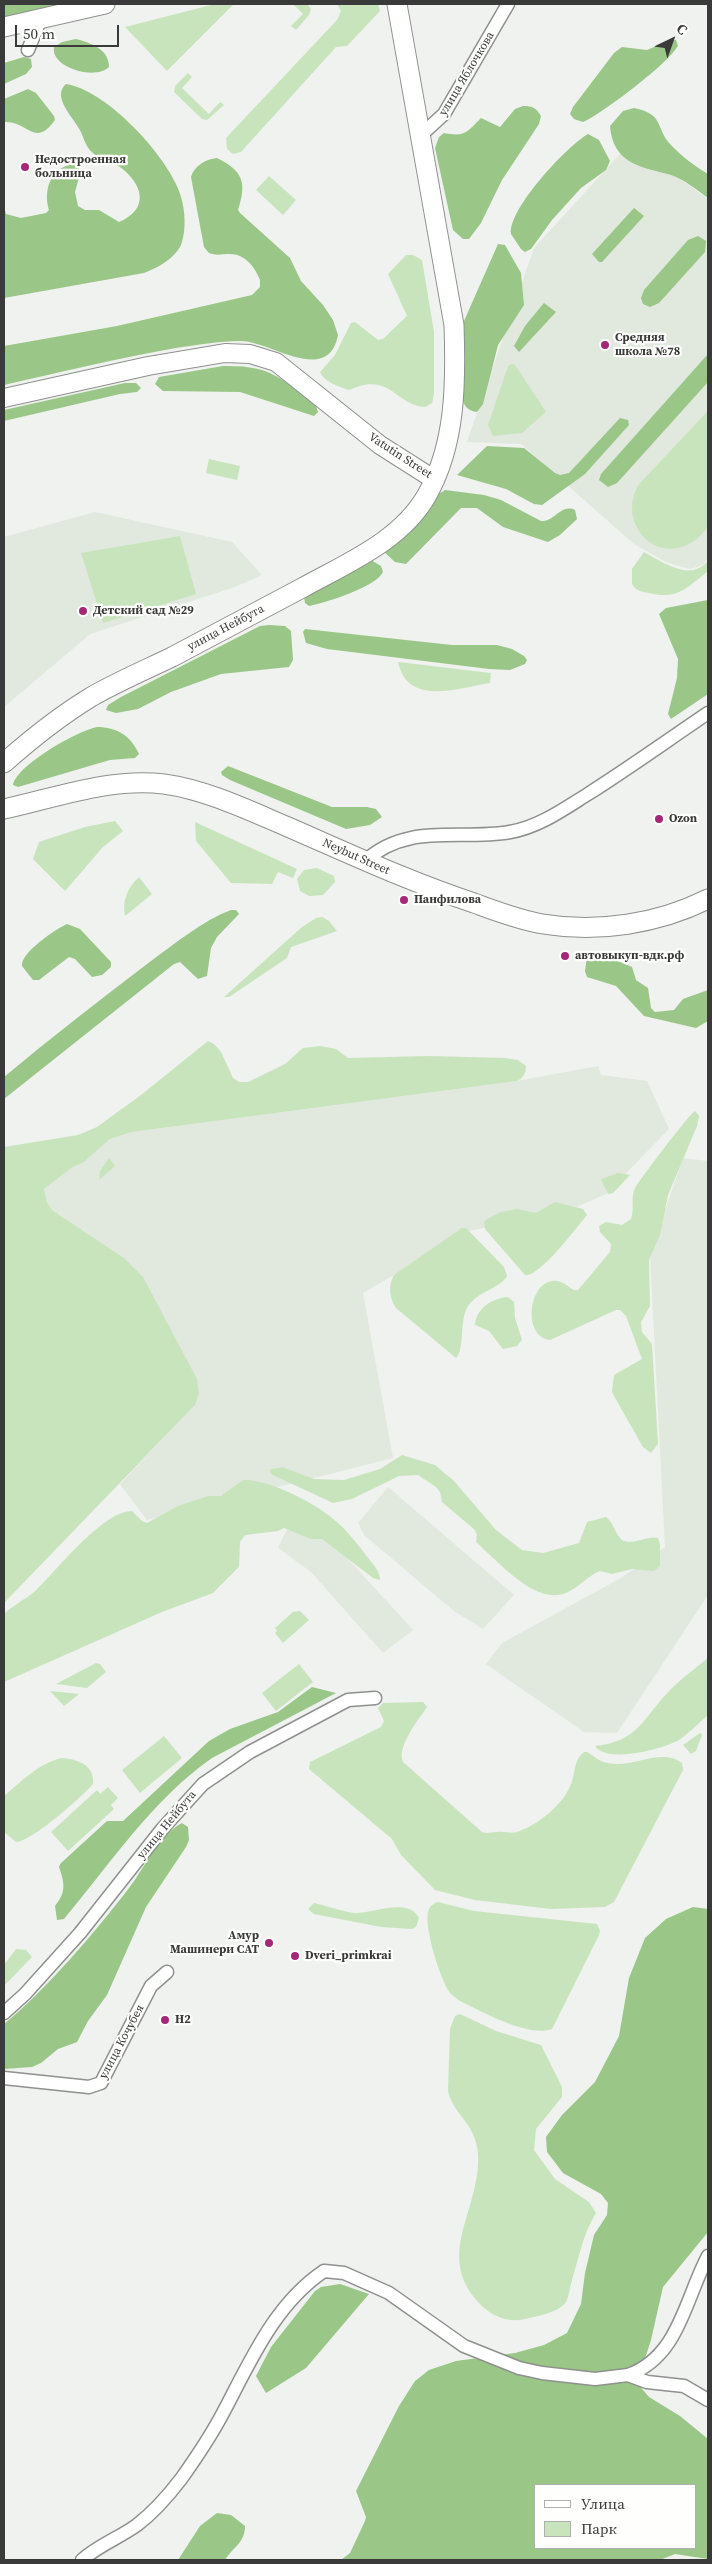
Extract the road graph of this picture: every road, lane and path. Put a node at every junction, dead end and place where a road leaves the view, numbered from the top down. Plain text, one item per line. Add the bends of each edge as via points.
1 (105, 4) edge
2 (397, 4) edge
3 (508, 4) edge
4 (42, 18) junction
5 (4, 26) edge
6 (28, 50) dead end
7 (419, 137) junction
8 (4, 398) edge
9 (435, 480) junction
10 (708, 713) edge
11 (4, 763) edge
12 (4, 809) edge
13 (365, 861) junction
14 (708, 899) edge
15 (375, 1698) dead end
16 (167, 1972) dead end
17 (4, 2013) edge
18 (4, 2078) edge
19 (708, 2256) edge
20 (628, 2375) junction
21 (708, 2400) edge
22 (82, 2560) edge

1 - 4 main road
2 - 7 main road, Vatutin Street
3 - 7 street, улица Яблочкова via 444,114
4 - 5 main road
4 - 6 street
7 - 9 main road, Vatutin Street via 454,326 455,373 450,432
8 - 9 street, Vatutin Street via 148,366 225,353 250,354 276,362 288,370 380,445
9 - 11 main road, улица Нейбута via 416,511 371,550 91,698 31,739
10 - 13 street via 542,822 510,832 401,839 381,848
12 - 13 main road, Neybut Street via 131,782 165,784 221,799
13 - 14 main road, Neybut Street via 443,893 543,924 575,927 623,925 672,916
15 - 17 street, улица Нейбута via 348,1700 250,1752 203,1784 169,1821 80,1933
16 - 18 street, улица Кочубея via 151,1986 101,2083 90,2087
19 - 20 street via 667,2347 643,2369
20 - 21 street via 647,2382 684,2386
20 - 22 street via 594,2379 542,2374 519,2368 464,2346 389,2293 344,2273 324,2271 304,2285 270,2327 223,2414 162,2503 135,2526

